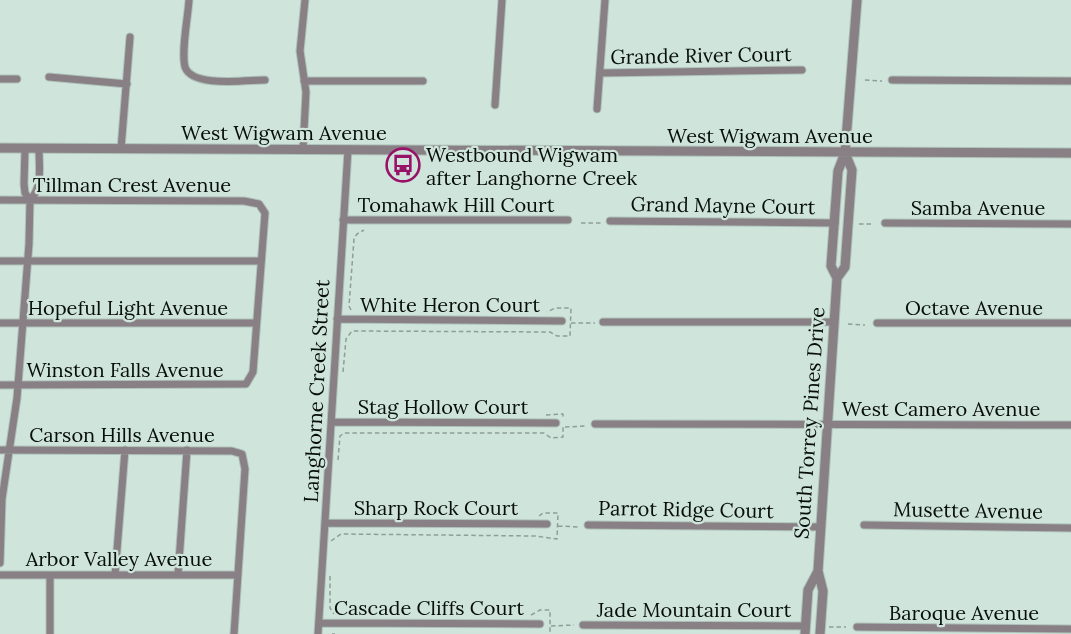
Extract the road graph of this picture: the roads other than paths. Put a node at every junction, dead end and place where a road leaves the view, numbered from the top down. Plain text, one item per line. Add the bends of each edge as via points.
1 (189, 0) edge
2 (305, 0) edge
3 (502, 0) edge
4 (605, 0) edge
5 (857, 0) edge
6 (130, 37) dead end
7 (802, 70) dead end
8 (600, 73) junction
9 (49, 77) dead end
10 (0, 79) edge
11 (17, 79) dead end
12 (266, 80) dead end
13 (892, 80) dead end
14 (304, 81) junction
15 (423, 81) dead end
16 (1071, 81) edge
17 (127, 84) junction
18 (495, 105) dead end
19 (597, 110) dead end
20 (0, 148) edge
21 (121, 148) junction
22 (25, 149) junction
23 (39, 149) junction
24 (303, 150) junction
25 (348, 150) junction
26 (845, 153) junction
27 (1071, 153) edge
28 (0, 200) edge
29 (30, 200) junction
30 (343, 220) junction
31 (568, 220) dead end
32 (610, 221) dead end
33 (835, 223) junction
34 (885, 223) dead end
35 (1071, 224) edge
36 (0, 261) edge
37 (28, 261) junction
38 (261, 261) junction
39 (837, 278) junction
40 (337, 320) junction
41 (562, 321) dead end
42 (600, 322) road end
43 (834, 322) junction
44 (0, 323) edge
45 (23, 323) junction
46 (256, 323) junction
47 (877, 323) dead end
48 (1071, 323) edge
49 (0, 385) edge
50 (18, 385) junction
51 (331, 422) junction
52 (827, 424) junction
53 (559, 425) road end
54 (592, 425) road end
55 (1071, 425) edge
56 (0, 450) edge
57 (9, 450) junction
58 (124, 450) junction
59 (187, 450) junction
60 (1, 514) edge
61 (325, 523) junction
62 (547, 524) dead end
63 (864, 525) dead end
64 (584, 526) road end
65 (821, 527) junction
66 (1071, 528) edge
67 (0, 563) edge
68 (818, 571) junction
69 (0, 575) edge
70 (50, 575) junction
71 (115, 575) junction
72 (178, 575) junction
73 (238, 575) junction
74 (319, 623) junction
75 (540, 624) dead end
76 (583, 625) dead end
77 (857, 627) dead end
78 (1071, 629) edge
79 (805, 630) edge
80 (50, 634) edge
81 (234, 634) edge
82 (318, 634) edge
83 (820, 634) edge

1 - 12 street via 185,58 188,72 202,80
2 - 14 street via 300,51
3 - 18 street
4 - 8 street
5 - 26 street, South Torrey Pines Drive
6 - 17 street
7 - 8 street, Grande River Court
8 - 19 street
9 - 17 street
10 - 11 street
13 - 16 street
14 - 15 street
14 - 24 street
17 - 21 street
20 - 22 street, West Wigwam Avenue
21 - 23 street, West Wigwam Avenue
21 - 24 street, West Wigwam Avenue
22 - 23 street, West Wigwam Avenue
22 - 29 street via 25,193
23 - 29 street via 37,193
24 - 25 street, West Wigwam Avenue
25 - 26 street, West Wigwam Avenue
25 - 30 street, Langhorne Creek Street
26 - 27 street, West Wigwam Avenue
26 - 33 street, South Torrey Pines Drive via 838,171
26 - 39 street, South Torrey Pines Drive via 852,171 845,267
28 - 29 street, Tillman Crest Avenue
29 - 37 street
29 - 38 street, Tillman Crest Avenue via 253,201 265,213
30 - 31 street, Tomahawk Hill Court
30 - 40 street, Langhorne Creek Street
32 - 33 street, Grand Mayne Court
33 - 39 street, South Torrey Pines Drive via 831,266
34 - 35 street, Samba Avenue
36 - 37 street
37 - 38 street
37 - 45 street
38 - 46 street
39 - 43 street, South Torrey Pines Drive
40 - 41 street, White Heron Court
40 - 51 street, Langhorne Creek Street
42 - 43 street
43 - 52 street, South Torrey Pines Drive
44 - 45 street, Hopeful Light Avenue
45 - 46 street, Hopeful Light Avenue
45 - 50 street
46 - 50 street, Winston Falls Avenue via 249,381 234,385
47 - 48 street, Octave Avenue
49 - 50 street, Winston Falls Avenue
50 - 57 street
51 - 53 street, Stag Hollow Court
51 - 61 street, Langhorne Creek Street
52 - 54 street, West Camero Avenue
52 - 55 street, West Camero Avenue
52 - 65 street, South Torrey Pines Drive
56 - 57 street, Carson Hills Avenue
57 - 58 street, Carson Hills Avenue
57 - 60 street
58 - 59 street, Carson Hills Avenue
58 - 71 street
59 - 72 street
59 - 73 street, Carson Hills Avenue via 242,454 245,469
60 - 67 street
61 - 62 street, Sharp Rock Court
61 - 74 street, Langhorne Creek Street
63 - 66 street, Musette Avenue
64 - 65 street, Parrot Ridge Court
65 - 68 street, South Torrey Pines Drive
68 - 79 street, South Torrey Pines Drive via 808,590
68 - 83 street, South Torrey Pines Drive via 823,591
69 - 70 street, Arbor Valley Avenue
70 - 71 street, Arbor Valley Avenue
70 - 80 street
71 - 72 street, Arbor Valley Avenue
72 - 73 street, Arbor Valley Avenue
73 - 81 street
74 - 75 street, Cascade Cliffs Court
74 - 82 street, Langhorne Creek Street
76 - 79 street, Jade Mountain Court
77 - 78 street, Baroque Avenue

